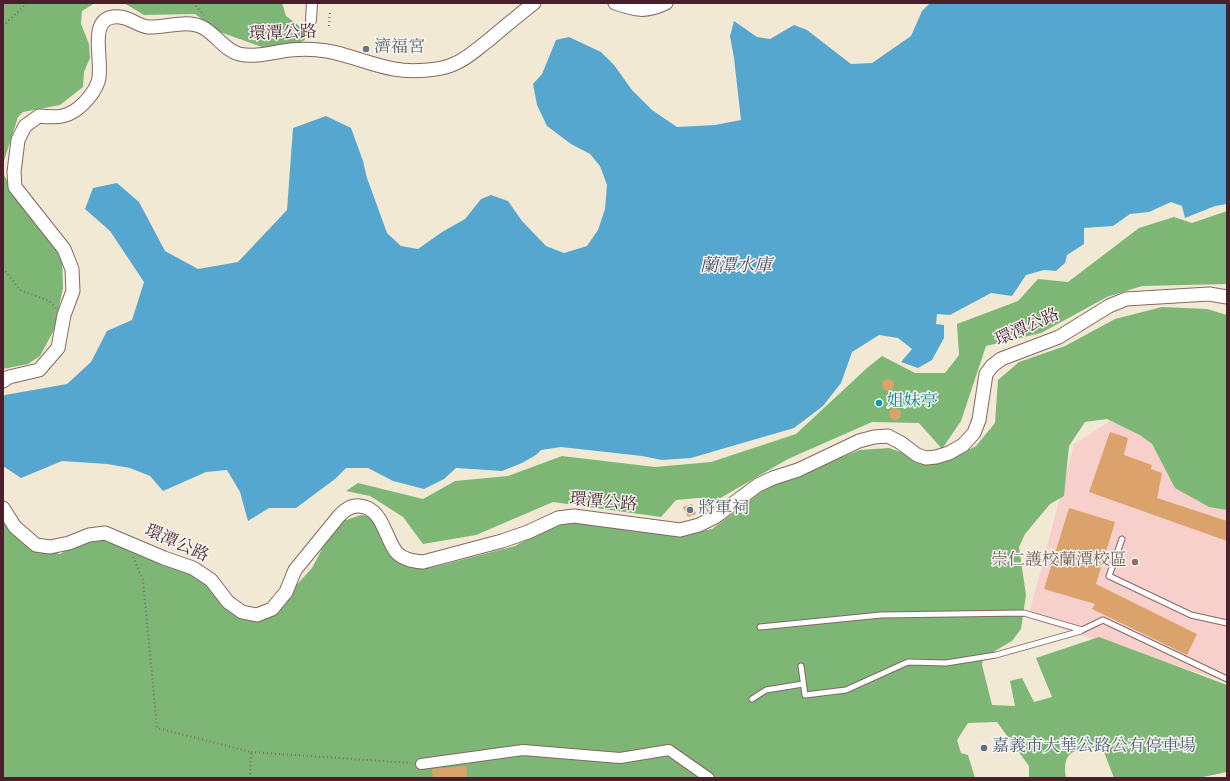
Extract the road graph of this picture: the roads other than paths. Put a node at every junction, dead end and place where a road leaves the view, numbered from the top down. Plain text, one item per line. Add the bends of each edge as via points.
1 (312, 3) edge
2 (534, 3) edge
3 (615, 3) edge
4 (666, 3) edge
5 (311, 20) road end
6 (1227, 297) edge
7 (3, 380) edge
8 (3, 508) edge
9 (1122, 538) dead end
10 (1227, 623) edge
11 (760, 627) dead end
12 (1082, 630) junction
13 (801, 666) dead end
14 (1227, 679) edge
15 (803, 684) junction
16 (752, 699) dead end
17 (421, 764) road end
18 (709, 778) edge

1 - 5 street
2 - 7 street, 環潭公路 via 472,53 454,65 434,70 397,70 327,51 290,50 250,56 237,54 204,28 192,24 157,27 120,17 108,18 100,26 98,33 99,80 92,96 80,108 64,117 39,116 25,126 18,140 15,187 64,249 72,269 73,292 64,315 58,348 39,370
3 - 4 street via 635,10 649,9
6 - 8 street, 環潭公路 via 1209,294 1126,299 1109,306 1059,337 1001,359 992,366 986,374 979,420 974,433 949,453 926,458 916,455 888,436 859,441 798,470 758,485 715,517 680,530 574,516 558,518 502,541 423,562 411,561 398,553 380,520 371,510 354,505 338,516 295,570 286,592 272,609 258,615 242,612 228,602 211,580 194,568 105,533 89,535 50,547 36,545 15,527
9 - 10 lane via 1109,576 1191,615
11 - 12 lane via 881,615 1024,613
12 - 14 lane via 1103,620
12 - 15 lane via 996,655 946,663 908,662 846,690 805,695
13 - 15 lane
15 - 16 lane via 766,690
17 - 18 street via 523,750 620,758 669,750

